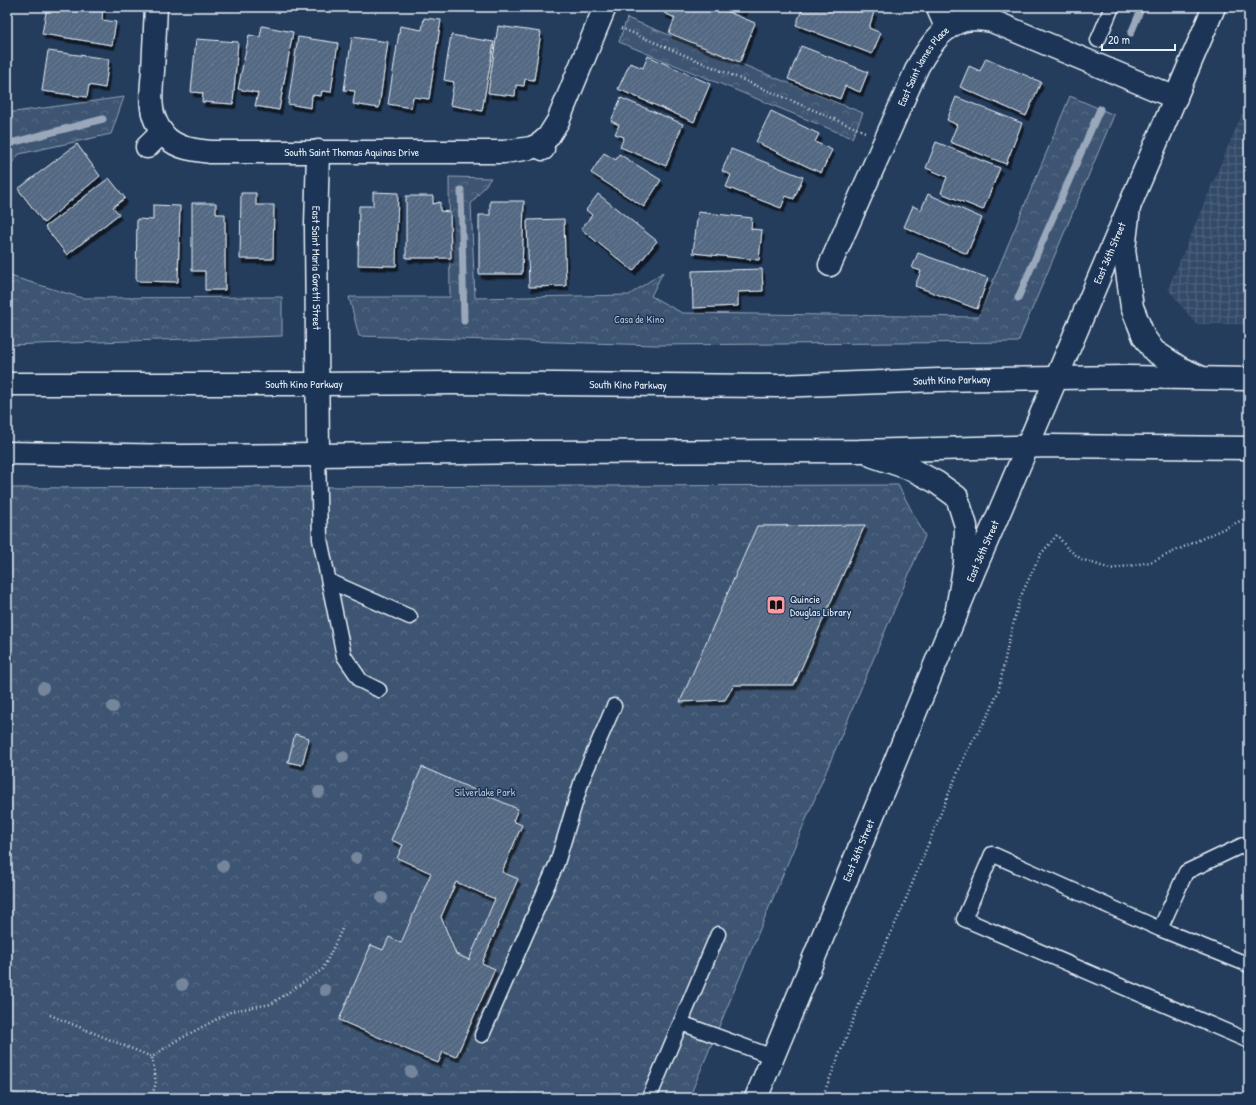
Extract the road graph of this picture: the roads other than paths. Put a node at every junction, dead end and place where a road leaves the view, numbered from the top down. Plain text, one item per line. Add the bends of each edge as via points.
1 (156, 7) edge
2 (1112, 7) edge
3 (1214, 7) edge
4 (603, 13) edge
5 (1098, 40) dead end
6 (1176, 98) junction
7 (162, 132) junction
8 (147, 147) dead end
9 (318, 151) junction
10 (1129, 207) junction
11 (830, 265) dead end
12 (1056, 378) junction
13 (1203, 379) junction
14 (1249, 380) edge
15 (7, 384) edge
16 (318, 384) junction
17 (1027, 447) junction
18 (1249, 448) edge
19 (858, 451) junction
20 (7, 453) edge
21 (318, 456) junction
22 (329, 581) junction
23 (956, 615) junction
24 (410, 617) dead end
25 (379, 690) dead end
26 (614, 706) dead end
27 (1249, 848) edge
28 (1160, 929) junction
29 (718, 934) dead end
30 (1249, 965) edge
31 (681, 1023) junction
32 (482, 1035) dead end
33 (1249, 1041) edge
34 (773, 1057) junction
35 (650, 1098) edge
36 (756, 1098) edge

1 - 7 main road via 152,108
2 - 5 lane
3 - 6 main road, East 36th Street
4 - 9 main road, South Saint Thomas Aquinas Drive via 558,121 542,146 504,152
6 - 10 main road, East 36th Street
6 - 11 main road, East Saint James Place via 992,21 972,19 955,24 943,20 943,32 928,49 918,66
7 - 8 main road
7 - 9 main road, South Saint Thomas Aquinas Drive via 167,138 191,150
9 - 16 main road, East Saint Maria Goretti Street
10 - 12 main road, East 36th Street
10 - 13 main road via 1124,250 1132,307 1144,337 1154,351
12 - 13 main road, South Kino Parkway
12 - 16 main road, South Kino Parkway via 777,386
12 - 17 main road, East 36th Street
13 - 14 main road, South Kino Parkway
15 - 16 main road, South Kino Parkway
16 - 21 main road, East Saint Maria Goretti Street
17 - 18 main road
17 - 19 main road
17 - 23 main road, East 36th Street
19 - 21 main road via 531,452
19 - 23 main road via 911,469 957,497 966,526 965,563
20 - 21 main road
21 - 22 lane via 320,539
22 - 24 lane
22 - 25 lane via 344,656 361,681
23 - 34 main road, East 36th Street
26 - 32 lane via 582,780 557,863
27 - 28 lane via 1244,845 1186,872
28 - 30 lane
28 - 33 lane via 992,854 964,918
29 - 31 lane
31 - 34 lane
31 - 35 lane
34 - 36 main road, East 36th Street

